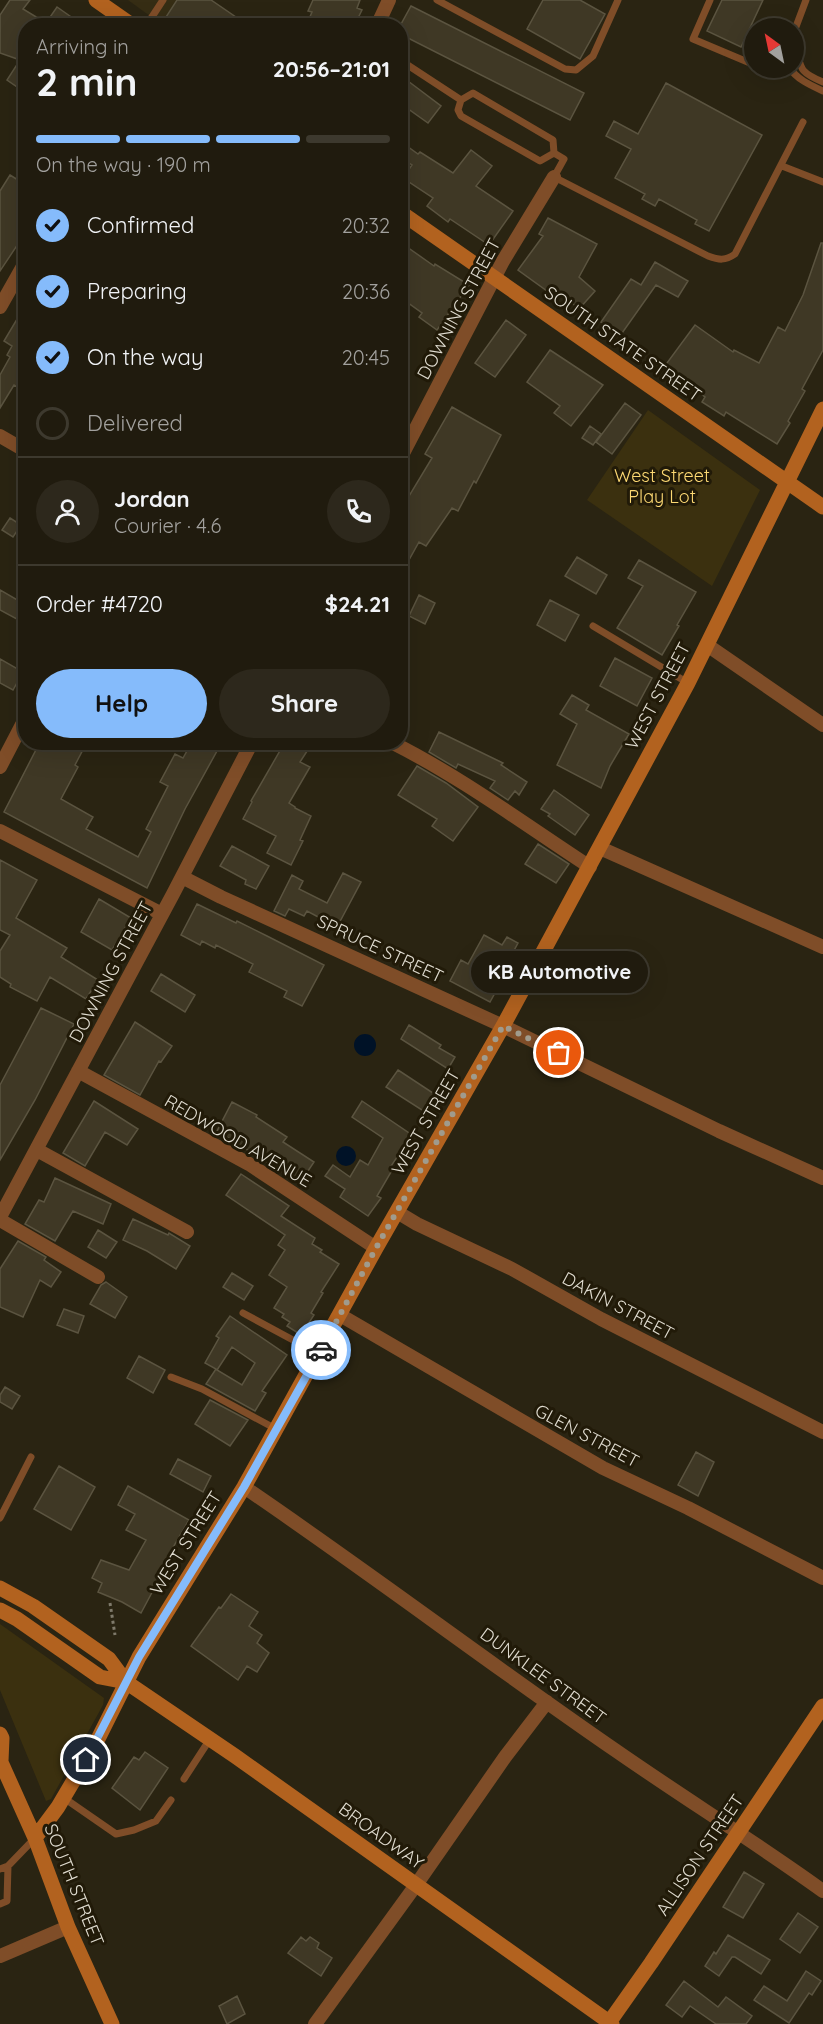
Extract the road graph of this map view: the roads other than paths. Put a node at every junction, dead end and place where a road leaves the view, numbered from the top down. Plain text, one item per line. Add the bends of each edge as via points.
1 (96, 0) edge
2 (164, 0) edge
3 (388, 0) edge
4 (437, 0) edge
5 (618, 0) edge
6 (710, 0) edge
7 (807, 0) edge
8 (122, 18) edge
9 (152, 18) edge
10 (380, 18) edge
11 (800, 18) edge
12 (744, 60) edge
13 (408, 65) edge
14 (804, 71) edge
15 (800, 78) edge
16 (823, 82) edge
17 (823, 92) edge
18 (460, 100) junction
19 (803, 122) dead end
20 (554, 153) junction
21 (782, 166) junction
22 (554, 177) junction
23 (823, 182) edge
24 (408, 218) edge
25 (18, 275) edge
26 (495, 278) junction
27 (0, 307) edge
28 (823, 409) edge
29 (0, 436) edge
30 (408, 444) edge
31 (18, 446) edge
32 (787, 483) junction
33 (823, 507) edge
34 (593, 626) dead end
35 (707, 645) junction
36 (688, 683) junction
37 (823, 725) edge
38 (18, 732) edge
39 (248, 750) edge
40 (407, 750) edge
41 (0, 767) edge
42 (0, 831) edge
43 (600, 848) junction
44 (590, 867) junction
45 (182, 877) junction
46 (162, 914) junction
47 (823, 947) edge
48 (503, 1026) junction
49 (78, 1071) junction
50 (37, 1150) junction
51 (823, 1178) edge
52 (397, 1212) junction
53 (0, 1219) edge
54 (187, 1232) dead end
55 (376, 1248) junction
56 (98, 1277) dead end
57 (243, 1313) dead end
58 (340, 1315) junction
59 (318, 1354) junction
60 (171, 1377) dead end
61 (276, 1430) junction
62 (823, 1432) edge
63 (31, 1457) dead end
64 (244, 1487) junction
65 (0, 1518) edge
66 (823, 1578) edge
67 (0, 1588) edge
68 (0, 1610) edge
69 (126, 1682) junction
70 (547, 1702) junction
71 (823, 1706) edge
72 (0, 1734) edge
73 (210, 1739) junction
74 (1, 1760) edge
75 (184, 1779) dead end
76 (64, 1798) junction
77 (171, 1800) dead end
78 (740, 1832) junction
79 (35, 1838) junction
80 (8, 1866) junction
81 (0, 1869) edge
82 (416, 1886) junction
83 (823, 1891) edge
84 (0, 1904) edge
85 (68, 1927) junction
86 (0, 1956) edge
87 (610, 2023) edge
88 (112, 2024) edge
89 (315, 2024) edge

1 - 8 street
2 - 9 lane
3 - 10 street
4 - 5 lane via 565,69 576,70 593,56
6 - 12 lane via 693,39
7 - 11 lane
13 - 18 lane
14 - 16 lane
15 - 17 lane
18 - 20 lane via 473,93 553,140
18 - 20 lane via 461,116 540,161
19 - 21 lane
20 - 22 lane via 564,159
21 - 22 lane via 735,254 718,260
21 - 23 lane
22 - 26 street, DOWNING STREET
24 - 26 street, SOUTH STATE STREET
25 - 27 street
26 - 30 street, DOWNING STREET
26 - 32 street, SOUTH STATE STREET
28 - 32 street, WEST STREET
29 - 31 street
32 - 33 street, SOUTH STATE STREET
32 - 35 street, WEST STREET
34 - 36 lane
35 - 36 street, WEST STREET
35 - 37 street
36 - 43 street, WEST STREET
38 - 41 street
39 - 45 street, DOWNING STREET
40 - 44 street via 470,786
42 - 46 street
43 - 44 street, WEST STREET
43 - 47 street
44 - 48 street, WEST STREET
45 - 46 street, DOWNING STREET
45 - 48 street, SPRUCE STREET
46 - 49 street, DOWNING STREET
48 - 51 street, SPRUCE STREET
48 - 52 street, WEST STREET
49 - 50 street, DOWNING STREET
49 - 55 street, REDWOOD AVENUE via 249,1164
50 - 53 street, DOWNING STREET
50 - 54 street
52 - 55 street, WEST STREET
52 - 62 street, DAKIN STREET
53 - 56 street
55 - 58 street, WEST STREET
57 - 59 lane
58 - 59 street, WEST STREET
58 - 66 street, GLEN STREET via 603,1468
59 - 61 street, WEST STREET
60 - 61 lane via 202,1389
61 - 64 street, WEST STREET
63 - 65 lane
64 - 69 street, WEST STREET
64 - 70 street, DUNKLEE STREET
67 - 69 street, BROADWAY via 109,1659
68 - 69 street, BROADWAY via 100,1677
69 - 73 street, BROADWAY
69 - 76 street, WEST STREET
70 - 78 street, DUNKLEE STREET
70 - 82 street
71 - 78 street, ALLISON STREET
72 - 74 street, SOUTH STREET
73 - 75 lane
73 - 82 street, BROADWAY
74 - 79 street, SOUTH STREET
76 - 77 lane via 116,1833 156,1821
76 - 79 street, WEST STREET
78 - 83 street, DUNKLEE STREET
78 - 87 street, ALLISON STREET
79 - 80 lane
79 - 85 street, SOUTH STREET
80 - 81 lane
80 - 84 lane via 7,1901
82 - 87 street, BROADWAY
82 - 89 street
85 - 86 street
85 - 88 street, SOUTH STREET

